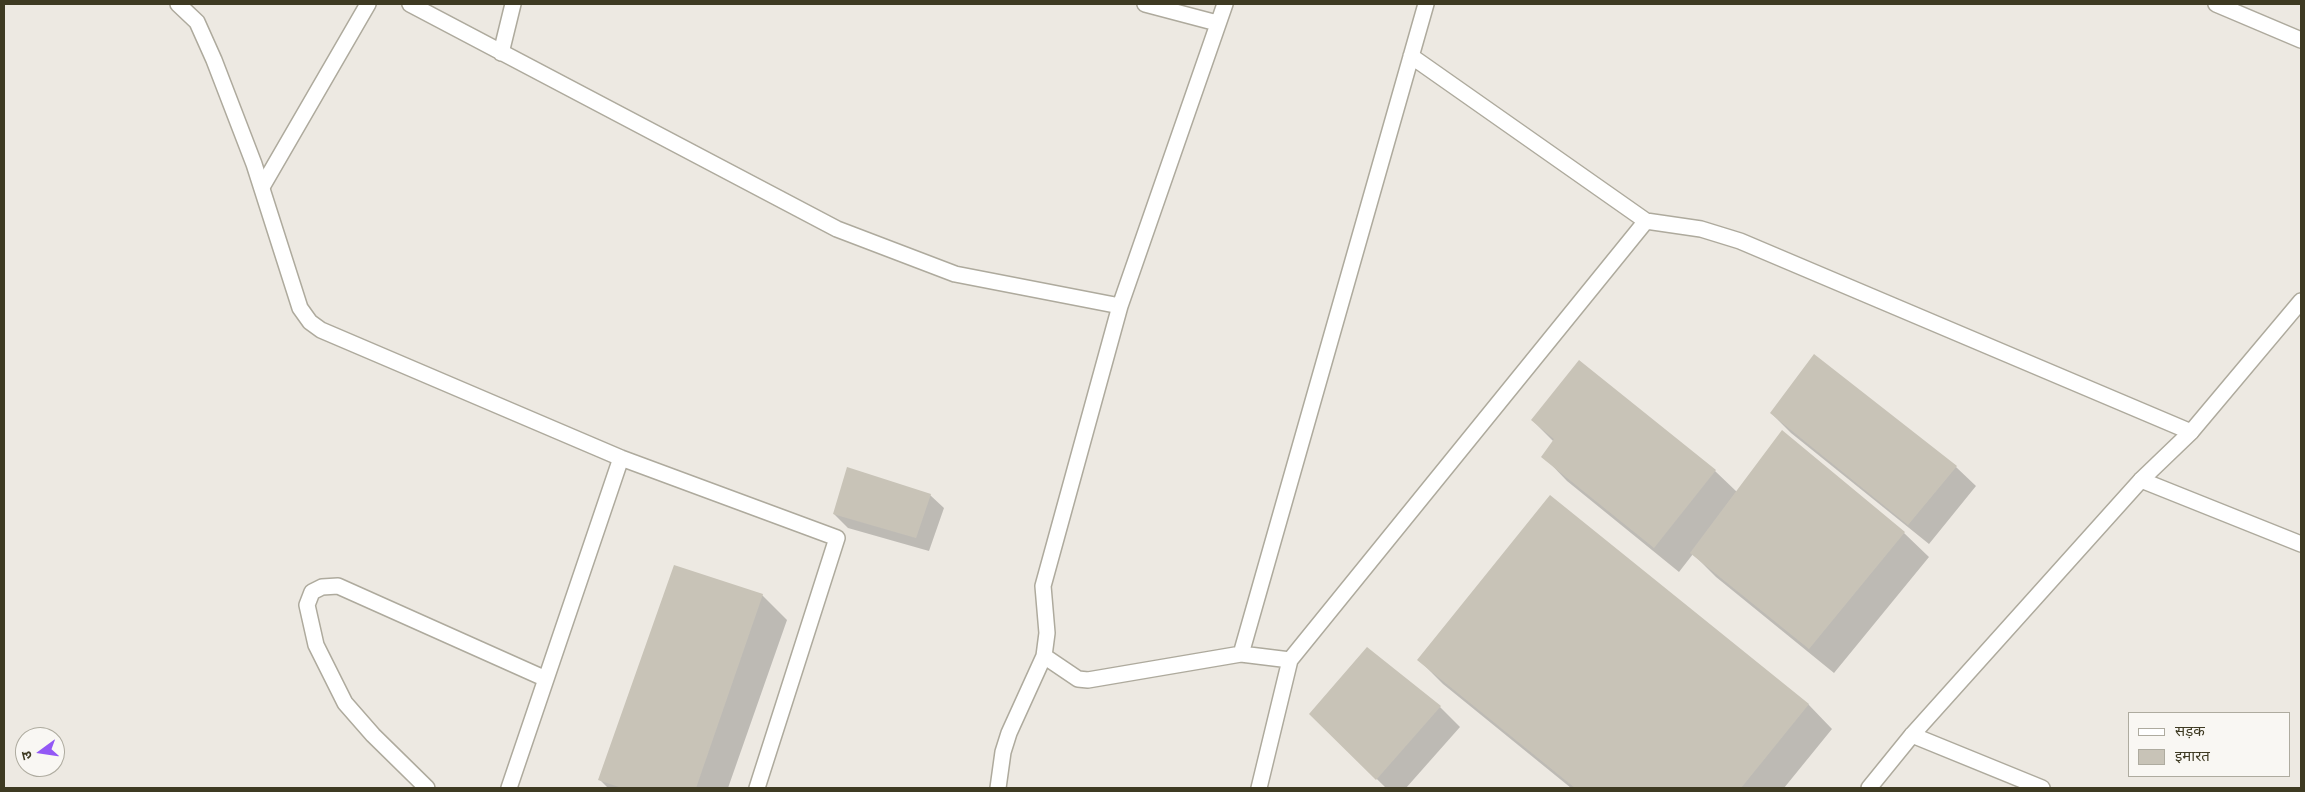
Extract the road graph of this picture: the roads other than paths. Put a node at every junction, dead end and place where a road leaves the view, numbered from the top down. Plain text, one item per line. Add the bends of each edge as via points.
1 (178, 4) edge
2 (368, 4) edge
3 (410, 4) edge
4 (513, 4) edge
5 (1145, 4) edge
6 (1225, 4) edge
7 (1426, 4) edge
8 (2216, 4) edge
9 (1217, 23) junction
10 (2301, 40) edge
11 (502, 53) junction
12 (1411, 56) junction
13 (262, 187) junction
14 (1646, 221) junction
15 (2301, 301) edge
16 (1120, 306) junction
17 (2191, 432) junction
18 (621, 458) junction
19 (2141, 480) junction
20 (2301, 544) edge
21 (1241, 654) junction
22 (1044, 656) junction
23 (1290, 660) junction
24 (546, 679) junction
25 (1912, 735) junction
26 (427, 788) edge
27 (509, 788) edge
28 (758, 788) edge
29 (998, 788) edge
30 (1259, 788) edge
31 (1869, 788) edge
32 (2042, 788) edge

1 - 13 street via 197,22
2 - 13 street
3 - 11 street
4 - 11 street
5 - 9 street
6 - 9 street
7 - 12 street
8 - 10 street
9 - 16 street
11 - 16 street via 837,229 882,248 955,274
12 - 14 street
12 - 21 street
13 - 18 street via 300,308 310,322 321,330
14 - 17 street via 1701,228 1740,241
14 - 23 street
15 - 17 street
16 - 22 street via 1044,586 1047,633
17 - 19 street
18 - 24 street
18 - 28 street via 837,538
19 - 20 street
19 - 25 street
21 - 22 street via 1088,680 1078,678
21 - 23 street
22 - 29 street via 1009,733
23 - 30 street
24 - 26 street via 338,586 322,587 312,592 307,605 316,645 345,703
24 - 27 street
25 - 31 street
25 - 32 street

